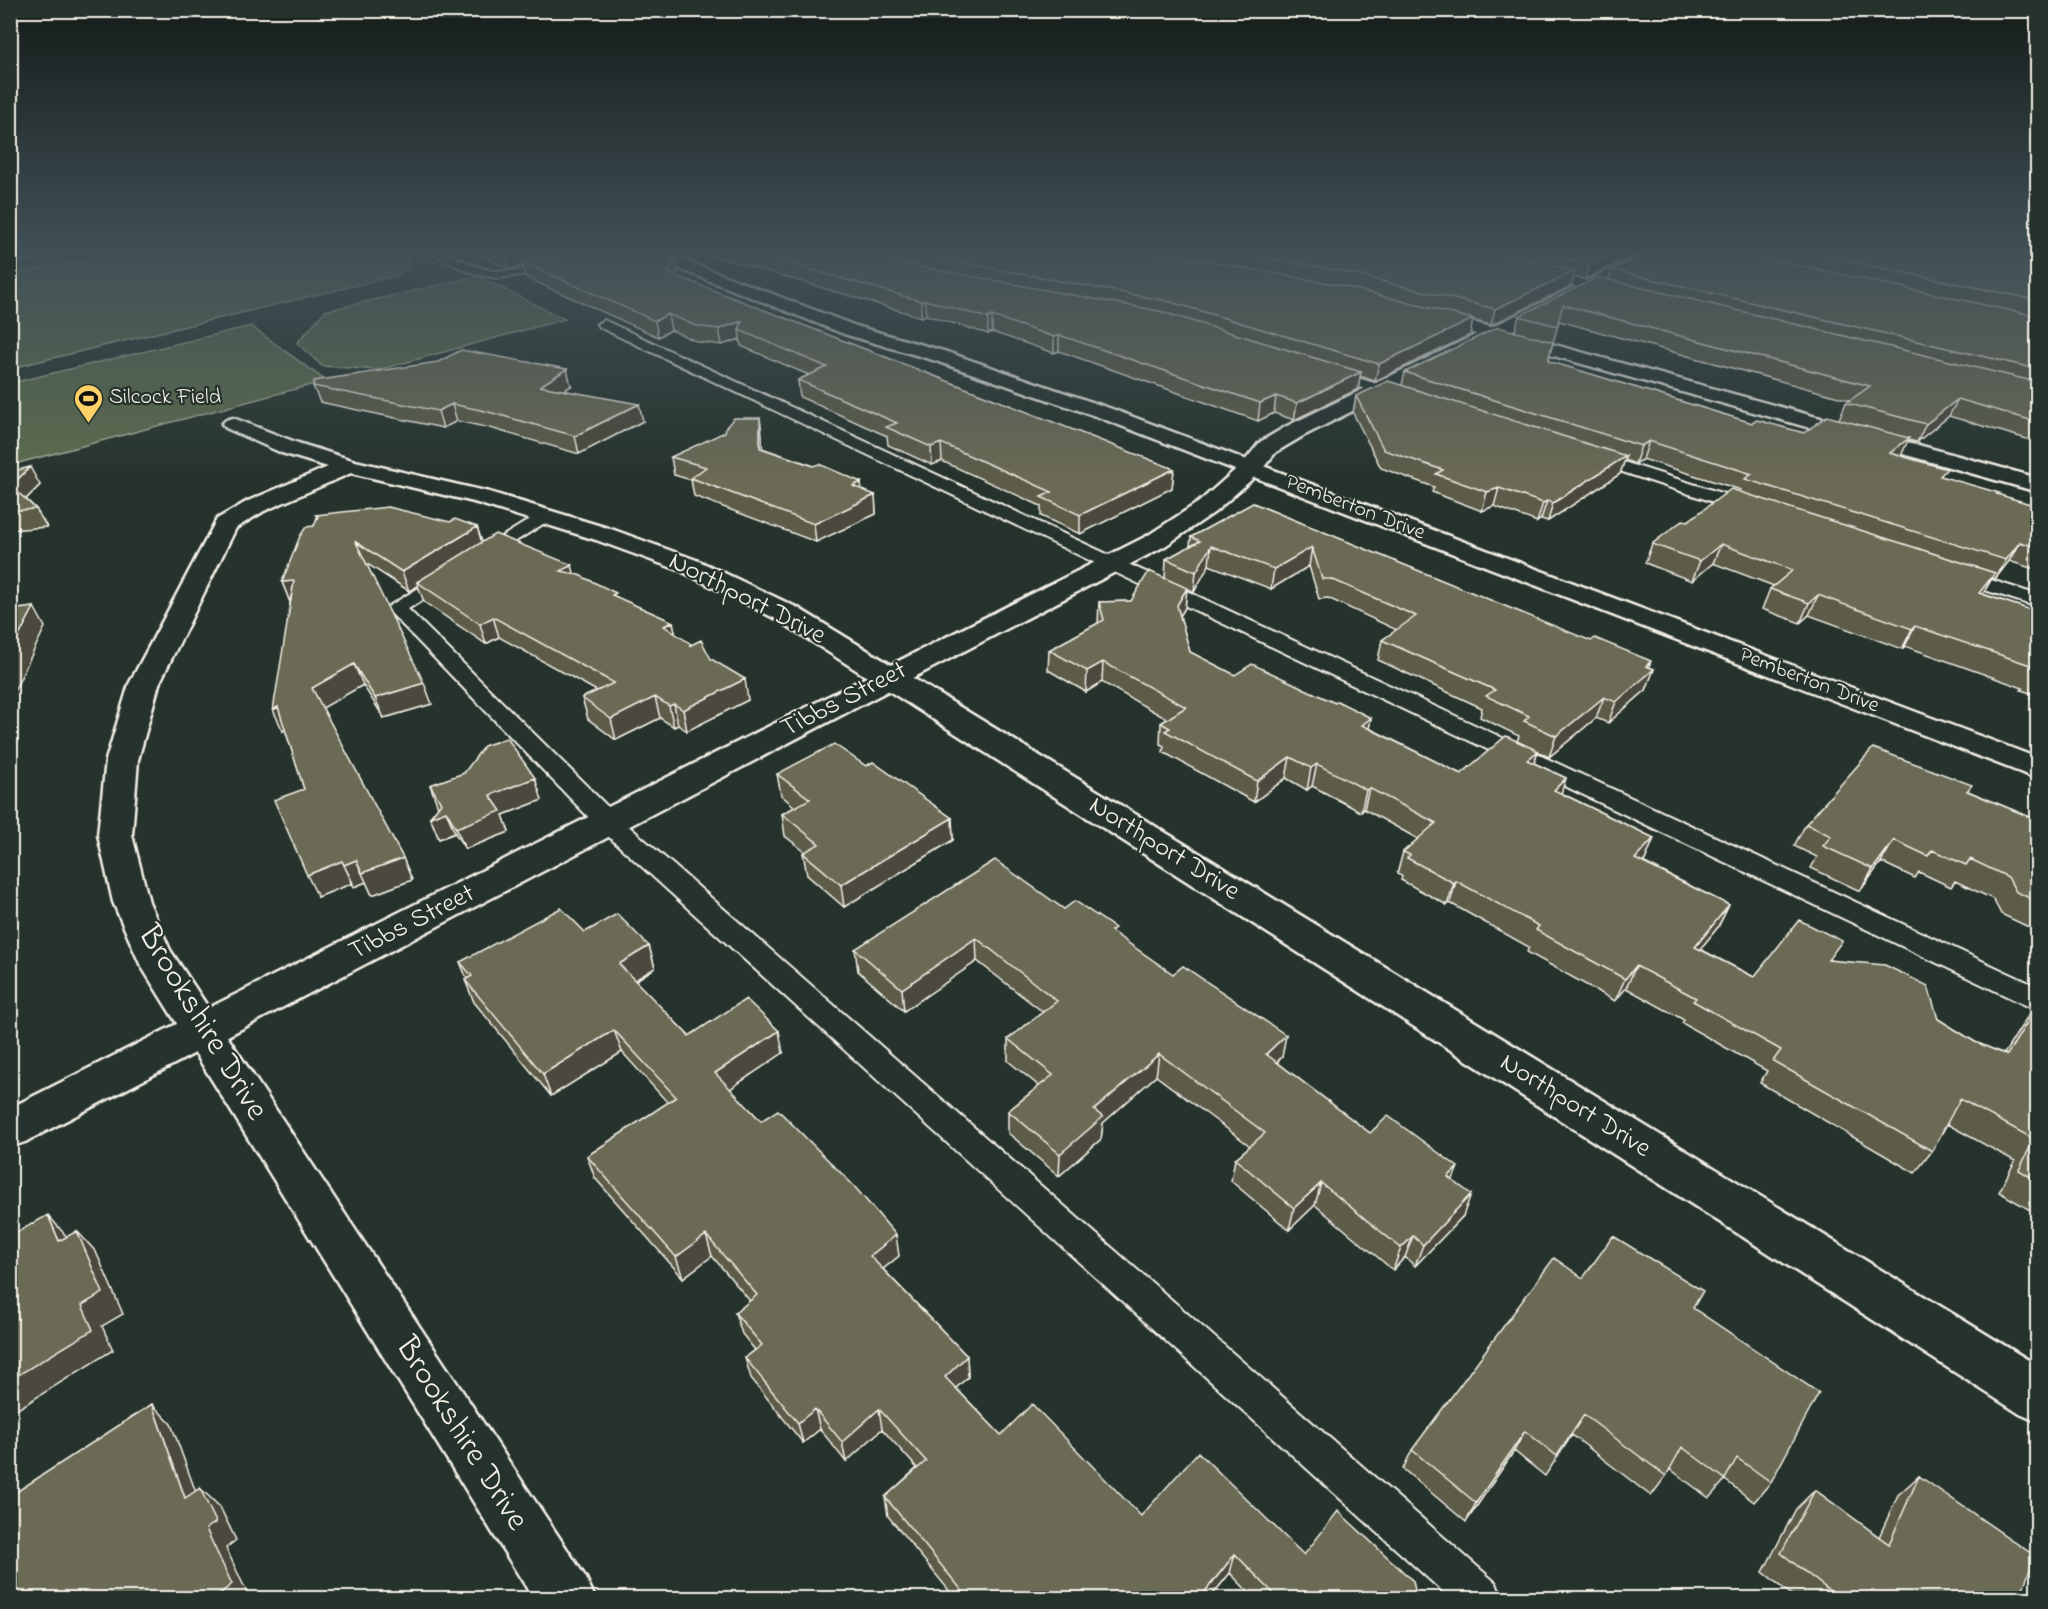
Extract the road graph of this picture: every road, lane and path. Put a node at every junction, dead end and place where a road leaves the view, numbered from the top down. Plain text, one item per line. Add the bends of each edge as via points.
1 (608, 326) edge
2 (840, 326) edge
3 (1466, 326) edge
4 (1510, 326) edge
5 (1494, 334) junction
6 (1314, 369) edge
7 (1380, 389) junction
8 (1414, 400) edge
9 (233, 424) dead end
10 (1573, 451) edge
11 (349, 466) junction
12 (1251, 468) junction
13 (2037, 485) edge
14 (1766, 514) edge
15 (545, 515) junction
16 (1112, 564) junction
17 (1935, 568) edge
18 (2037, 601) edge
19 (890, 677) junction
20 (2037, 769) edge
21 (608, 821) junction
22 (2037, 1000) edge
23 (204, 1031) junction
24 (10, 1129) edge
25 (2037, 1396) edge
26 (566, 1599) edge
27 (1481, 1599) edge

1 - 16 lane
2 - 12 street, Pemberton Drive via 1022,383
3 - 5 street
4 - 5 street, Tibbs Street
5 - 7 street, Tibbs Street
5 - 13 street
6 - 7 lane
7 - 8 lane
7 - 12 street, Tibbs Street via 1295,430 1268,447
9 - 11 street, Northport Drive via 290,448
10 - 14 lane
11 - 15 street, Northport Drive
11 - 23 street, Brookshire Drive via 256,506 226,524 144,684 123,760 115,835 130,902 153,954
12 - 16 street, Tibbs Street via 1207,507
12 - 20 street, Pemberton Drive
15 - 19 street, Northport Drive via 690,566 788,614
15 - 21 lane via 396,608
16 - 19 street, Tibbs Street
16 - 22 lane
17 - 18 lane
19 - 21 street, Tibbs Street
19 - 25 street, Northport Drive
21 - 23 street, Tibbs Street
21 - 27 lane
23 - 24 street, Tibbs Street
23 - 26 street, Brookshire Drive

